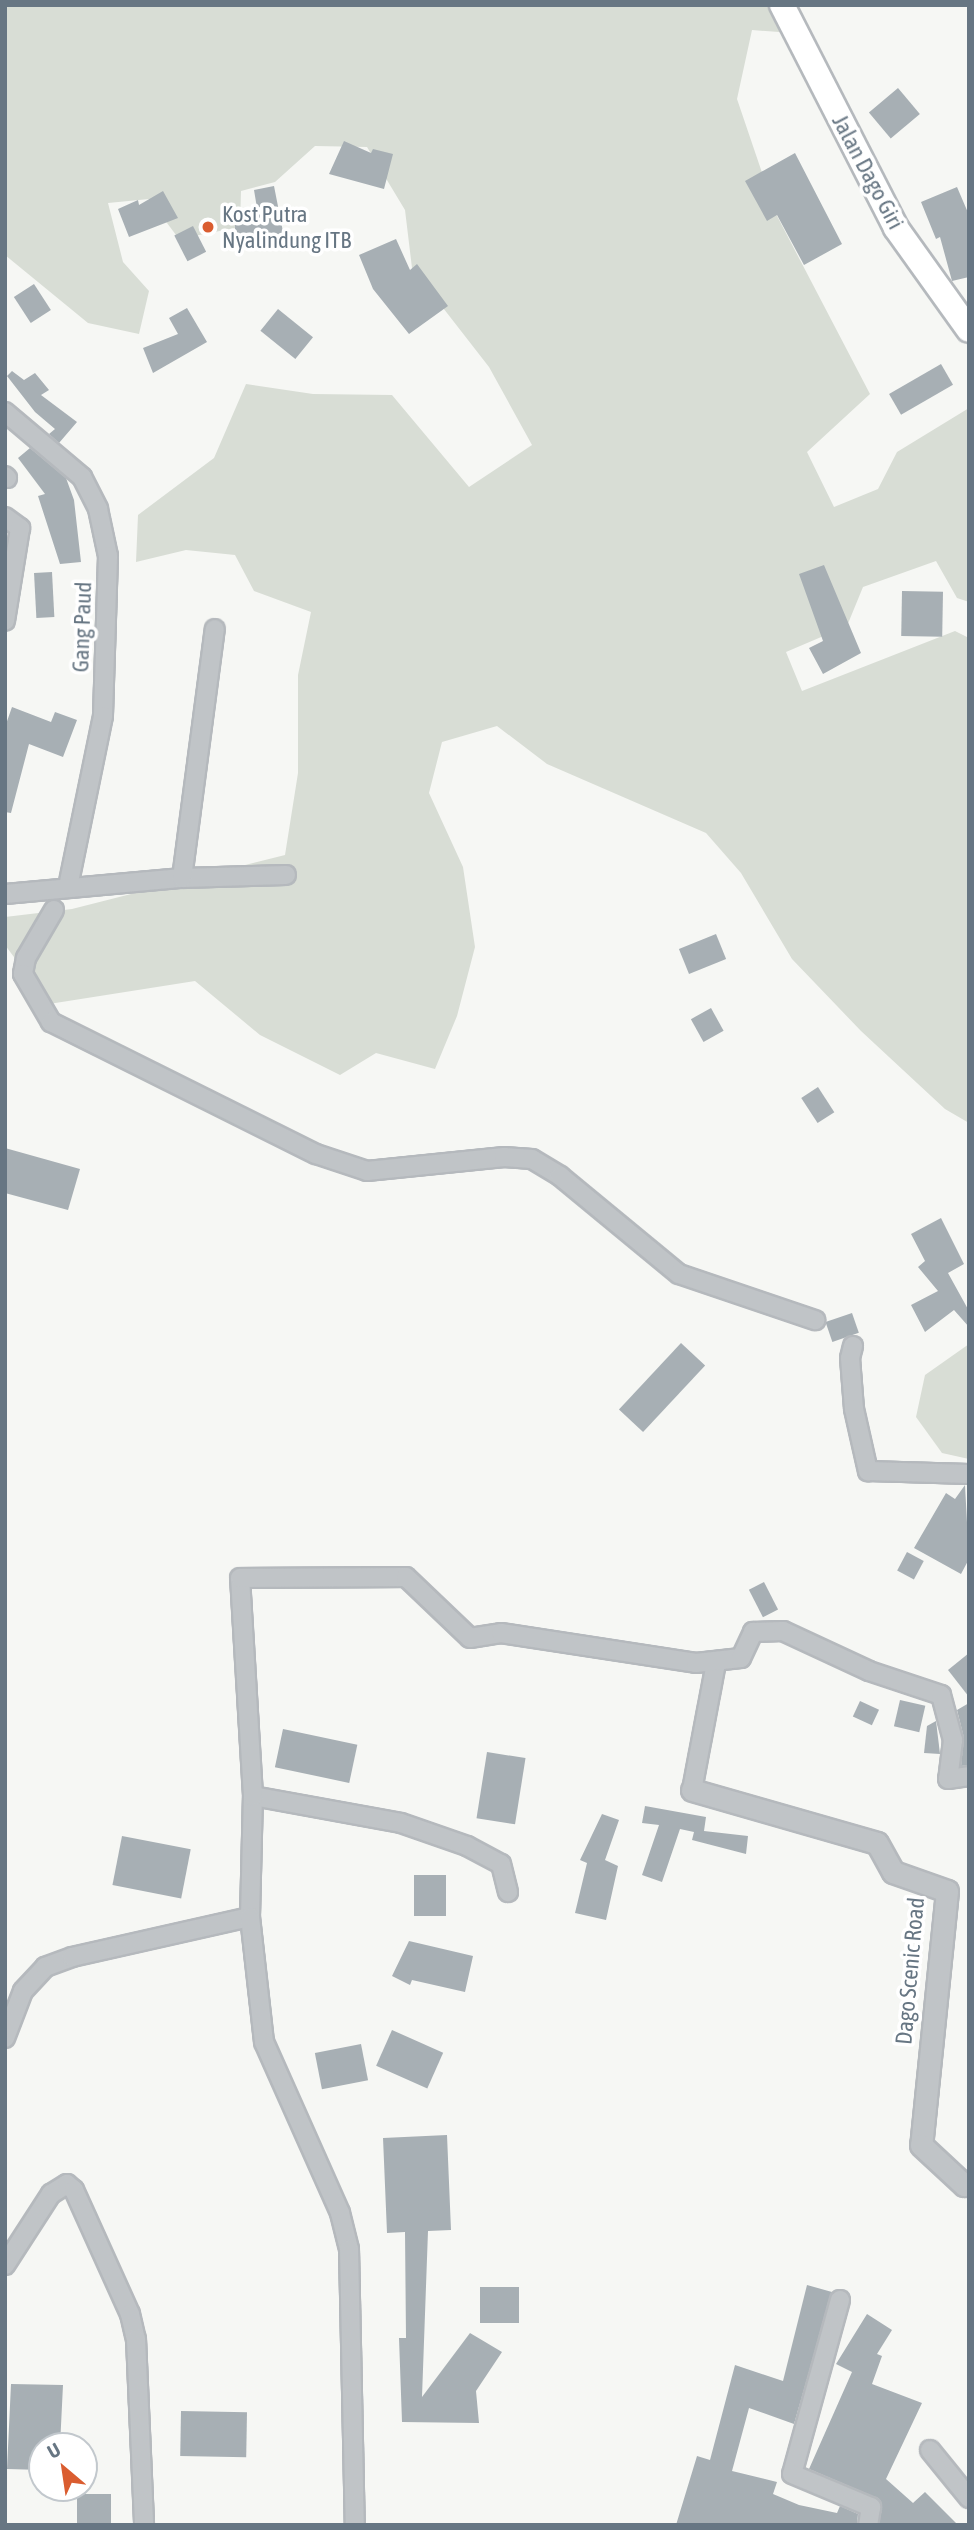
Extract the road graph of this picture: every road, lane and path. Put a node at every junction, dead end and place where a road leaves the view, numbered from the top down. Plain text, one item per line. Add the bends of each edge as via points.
1 (782, 5) edge
2 (969, 330) edge
3 (5, 412) edge
4 (5, 517) edge
5 (5, 621) edge
6 (215, 629) dead end
7 (286, 875) dead end
8 (182, 878) junction
9 (57, 886) junction
10 (5, 894) edge
11 (54, 910) dead end
12 (815, 1320) dead end
13 (853, 1346) dead end
14 (969, 1474) edge
15 (716, 1663) junction
16 (969, 1776) edge
17 (692, 1790) joint
18 (253, 1796) junction
19 (508, 1892) dead end
20 (250, 1917) junction
21 (5, 2038) edge
22 (969, 2184) edge
23 (5, 2265) edge
24 (840, 2300) dead end
25 (930, 2450) dead end
26 (969, 2498) edge
27 (144, 2525) edge
28 (355, 2525) edge
29 (868, 2525) edge

1 - 2 main road, Jalan Dago Giri via 897,228
3 - 9 street, Gang Paud via 82,477 98,509 108,556 103,716
4 - 5 street via 20,528
6 - 8 street
7 - 8 street
8 - 9 street
9 - 10 street
11 - 12 street via 26,958 23,974 51,1022 316,1154 367,1171 504,1157 532,1159 560,1176 680,1274
13 - 14 street via 854,1409 868,1471
15 - 16 street via 741,1658 753,1632 765,1628 783,1631 869,1671 941,1695 953,1740 948,1779
15 - 17 street
15 - 18 street via 501,1633 470,1638 406,1577 240,1578
17 - 22 street, Dago Scenic Road via 877,1843 893,1872 947,1891 921,2145 964,2185
18 - 19 street via 401,1823 467,1846 501,1864
18 - 20 street
20 - 21 street via 45,1967 23,1991
20 - 28 street via 264,2042 340,2213 349,2249
23 - 27 street via 51,2194 67,2184 75,2190 130,2314 136,2339
24 - 29 street via 792,2476 871,2507
25 - 26 street

